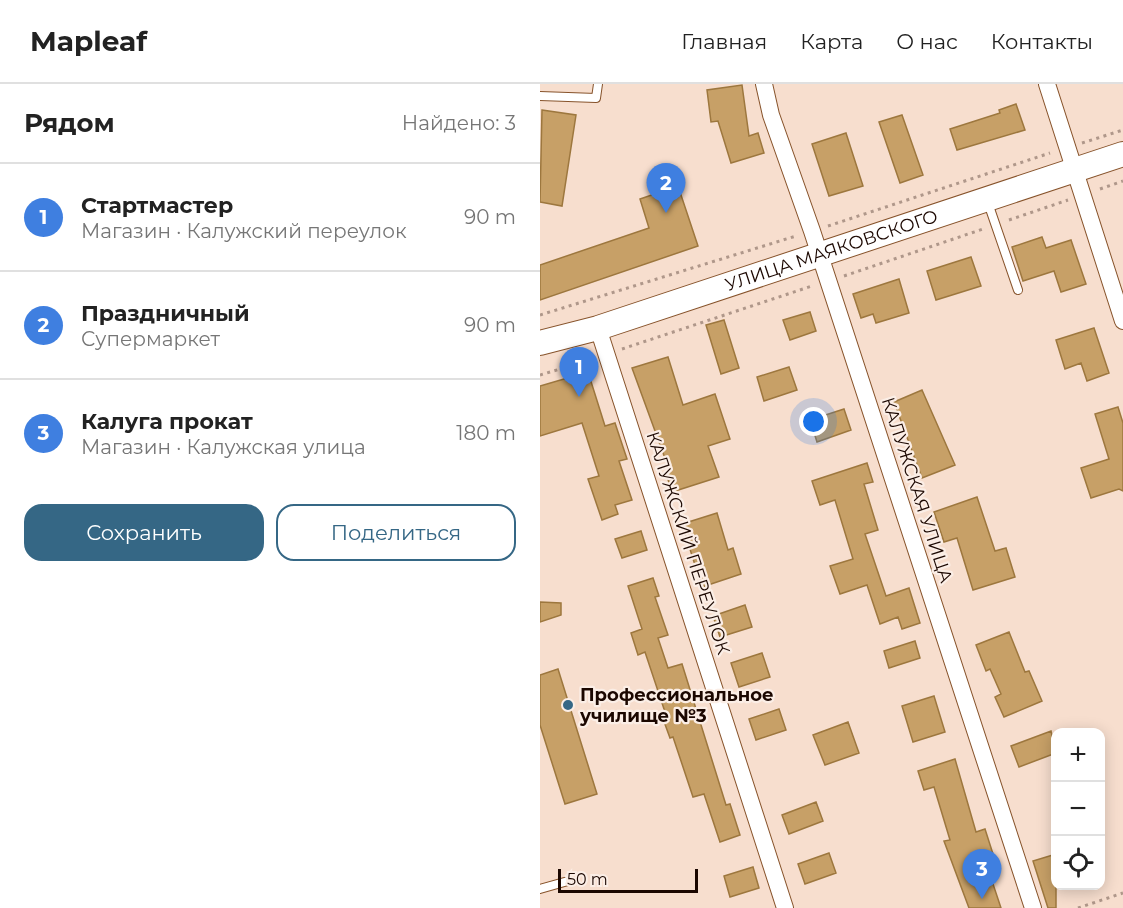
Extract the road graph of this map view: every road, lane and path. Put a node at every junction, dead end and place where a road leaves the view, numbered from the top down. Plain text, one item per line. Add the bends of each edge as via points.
1 (598, 84) edge
2 (764, 84) edge
3 (1047, 84) edge
4 (540, 96) edge
5 (1123, 130) edge
6 (1123, 154) edge
7 (1071, 159) junction
8 (1123, 181) edge
9 (1083, 195) junction
10 (987, 200) junction
11 (995, 224) junction
12 (812, 231) junction
13 (820, 255) junction
14 (828, 281) junction
15 (1018, 290) dead end
16 (540, 315) edge
17 (1123, 321) edge
18 (598, 328) junction
19 (540, 343) edge
20 (607, 354) junction
21 (540, 375) edge
22 (568, 881) dead end
23 (540, 889) edge
24 (1123, 893) edge
25 (786, 908) edge
26 (1033, 908) edge
27 (1078, 908) edge

1 - 4 lane via 596,99
2 - 12 street, КАЛУЖСКАЯ УЛИЦА
3 - 7 street
5 - 7 path
6 - 7 street, УЛИЦА МАЯКОВСКОГО
7 - 9 street
7 - 10 street, УЛИЦА МАЯКОВСКОГО
7 - 12 path
8 - 9 path
9 - 11 path
9 - 17 street
10 - 11 lane
10 - 13 street, УЛИЦА МАЯКОВСКОГО
11 - 14 path
11 - 15 lane
12 - 13 street, КАЛУЖСКАЯ УЛИЦА
12 - 16 path
13 - 14 street, КАЛУЖСКАЯ УЛИЦА
13 - 18 street, УЛИЦА МАЯКОВСКОГО
14 - 20 path
14 - 26 street, КАЛУЖСКАЯ УЛИЦА
18 - 19 street, УЛИЦА МАЯКОВСКОГО
18 - 20 street, КАЛУЖСКИЙ ПЕРЕУЛОК
20 - 21 path
20 - 25 street, КАЛУЖСКИЙ ПЕРЕУЛОК
22 - 23 lane
24 - 27 path

